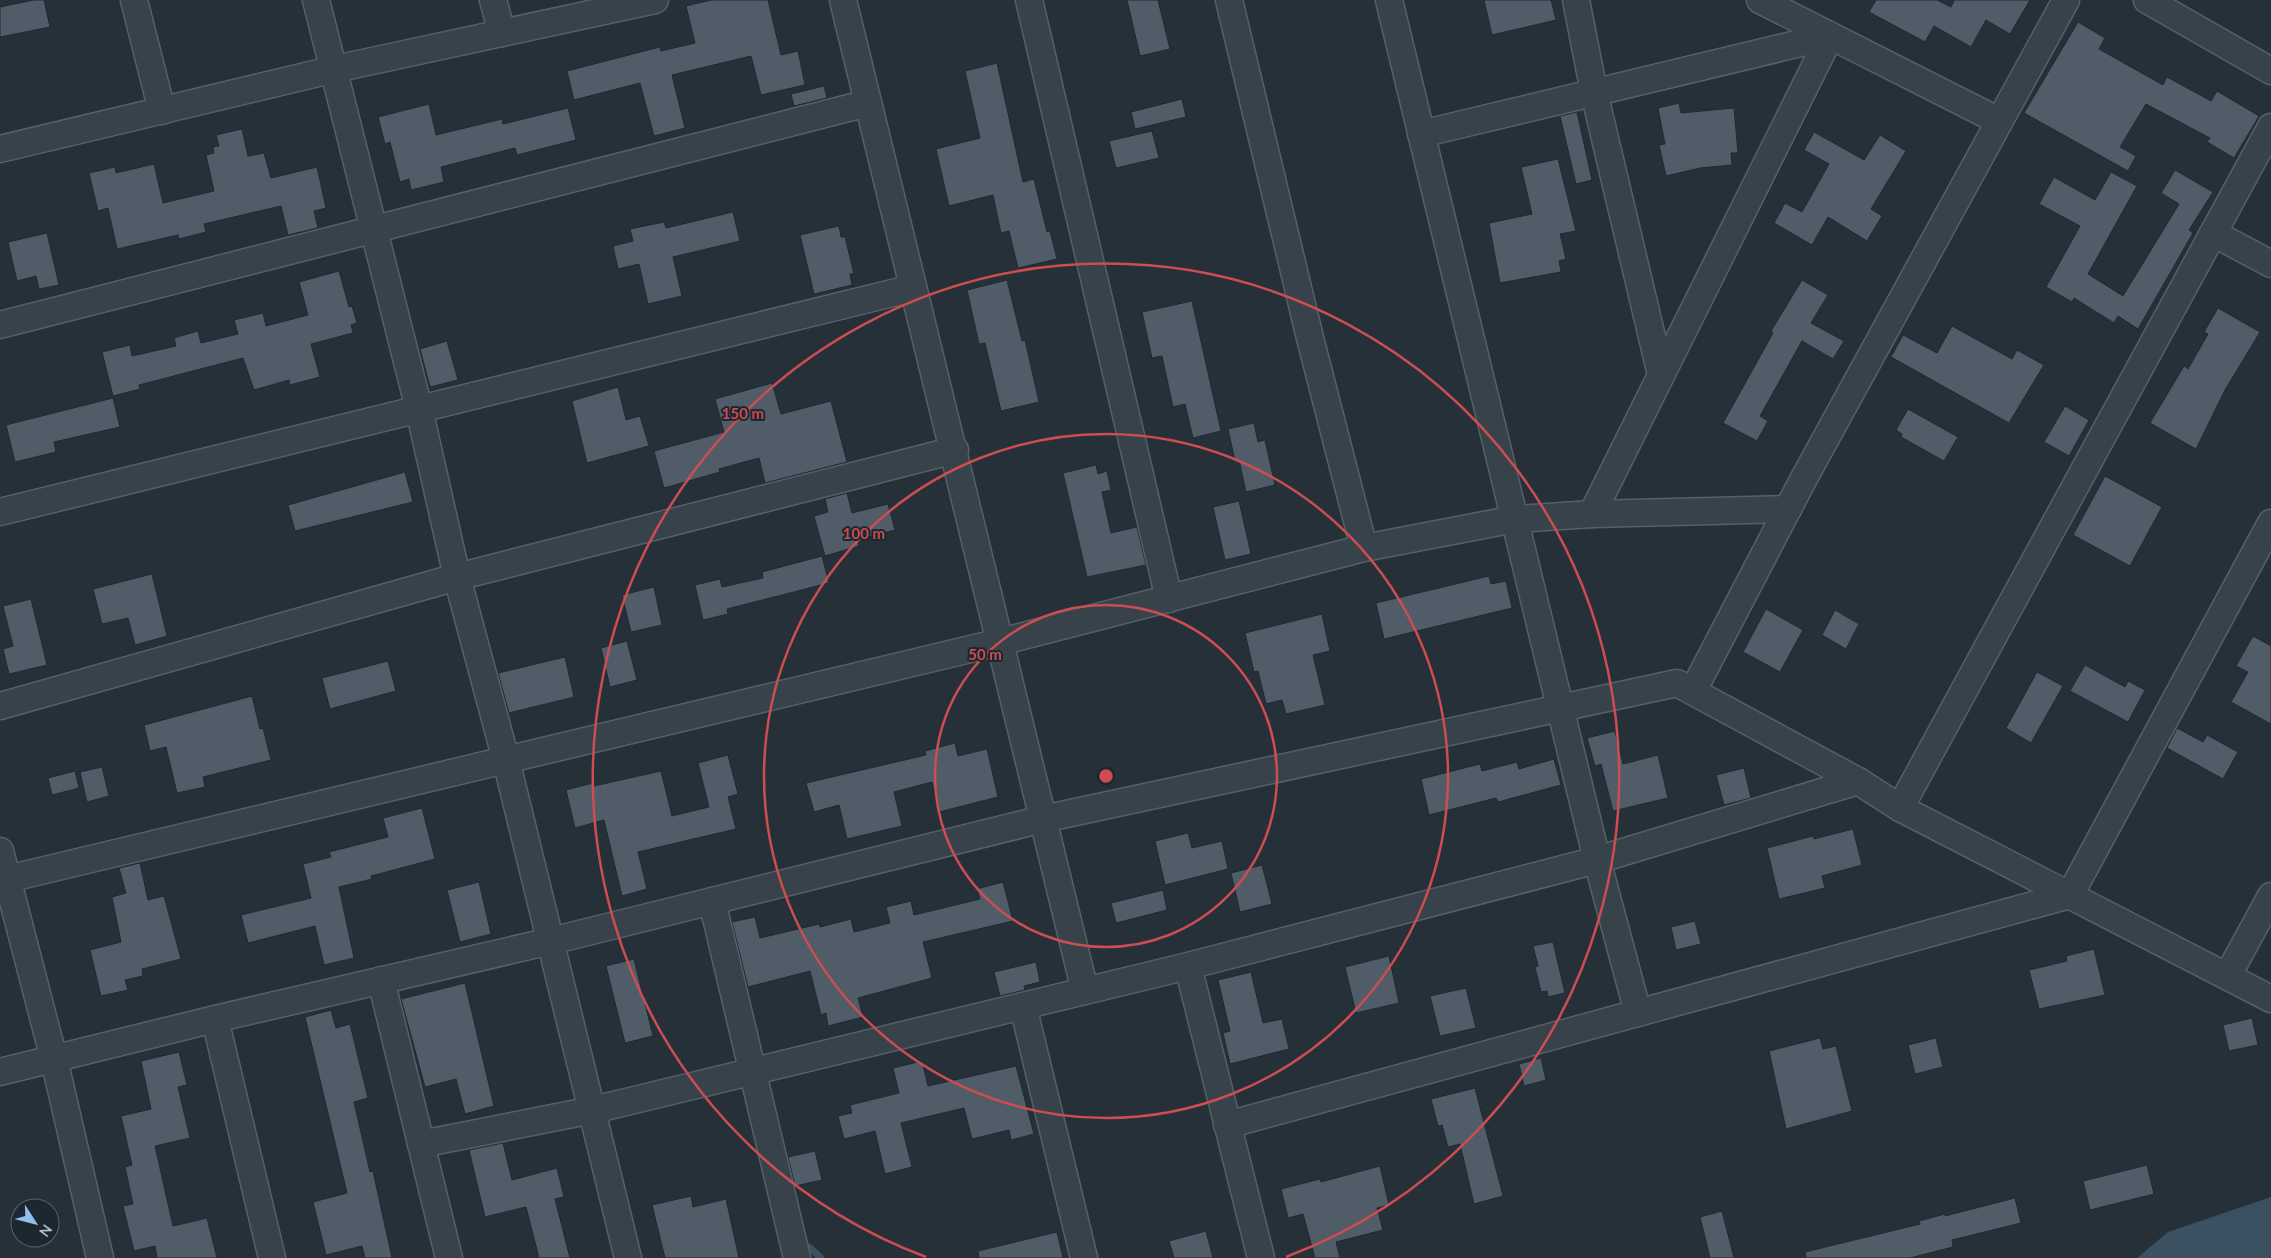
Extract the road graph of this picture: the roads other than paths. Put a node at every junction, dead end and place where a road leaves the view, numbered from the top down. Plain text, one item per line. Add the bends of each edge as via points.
1 (134, 0) edge
2 (316, 0) edge
3 (493, 0) edge
4 (655, 0) edge
5 (843, 0) edge
6 (1029, 0) edge
7 (1228, 0) edge
8 (1389, 0) edge
9 (1576, 0) edge
10 (1760, 0) edge
11 (2066, 0) edge
12 (2147, 0) edge
13 (502, 33) junction
14 (1830, 36) junction
15 (335, 69) junction
16 (2271, 71) edge
17 (1594, 92) junction
18 (868, 103) junction
19 (162, 111) junction
20 (1999, 121) junction
21 (2271, 126) edge
22 (1421, 134) junction
23 (0, 149) edge
24 (374, 228) junction
25 (2213, 233) junction
26 (2271, 264) edge
27 (914, 288) junction
28 (2, 318) edge
29 (1661, 375) junction
30 (419, 408) junction
31 (955, 450) junction
32 (1788, 509) junction
33 (0, 512) edge
34 (1592, 514) junction
35 (1515, 519) junction
36 (2271, 523) edge
37 (1364, 548) junction
38 (457, 577) junction
39 (1169, 599) junction
40 (1000, 642) junction
41 (1693, 691) junction
42 (0, 706) edge
43 (1562, 708) junction
44 (506, 760) junction
45 (1858, 782) junction
46 (1900, 808) junction
47 (1043, 819) junction
48 (0, 851) edge
49 (1597, 860) junction
50 (7, 880) junction
51 (2070, 895) junction
52 (2271, 896) edge
53 (712, 901) junction
54 (551, 941) junction
55 (1188, 966) junction
56 (2228, 976) junction
57 (381, 980) junction
58 (1085, 992) junction
59 (2271, 999) edge
60 (1023, 1006) junction
61 (1638, 1013) junction
62 (215, 1019) junction
63 (54, 1059) junction
64 (0, 1072) edge
65 (752, 1072) junction
66 (593, 1110) junction
67 (1227, 1125) junction
68 (421, 1144) junction
69 (100, 1258) edge
70 (272, 1258) edge
71 (449, 1258) edge
72 (628, 1258) edge
73 (797, 1258) edge
74 (1084, 1258) edge
75 (1261, 1258) edge

1 - 19 street
2 - 15 street
3 - 13 street
4 - 13 street
5 - 18 street
6 - 39 street
7 - 37 street
8 - 22 street
9 - 17 street
10 - 14 street
11 - 20 street
12 - 16 street
13 - 15 street
14 - 17 street
14 - 20 street
14 - 29 street
15 - 19 street
15 - 24 street
17 - 22 street
17 - 29 street
18 - 24 street
18 - 27 street
19 - 23 street
20 - 32 street
21 - 25 street
22 - 35 street
24 - 28 street
24 - 30 street
25 - 26 street
25 - 46 street
27 - 30 street
27 - 31 street
29 - 34 street
30 - 33 street
30 - 38 street
31 - 38 street
31 - 40 street
32 - 34 street
32 - 41 street
34 - 35 street
35 - 37 street
35 - 43 street
36 - 51 street
37 - 39 street
38 - 42 street
38 - 44 street
39 - 40 street
40 - 44 street
40 - 47 street
41 - 43 street via 1677,683
41 - 45 street
43 - 47 street
43 - 49 street
44 - 50 street
44 - 54 street
45 - 46 street
45 - 49 street
46 - 51 street
47 - 53 street
47 - 58 street
48 - 50 street
49 - 55 street
49 - 61 street
50 - 63 street
51 - 56 street
51 - 61 street
52 - 56 street
53 - 54 street
53 - 65 street
54 - 57 street
54 - 66 street
55 - 58 street
55 - 67 street
56 - 59 street
57 - 62 street
57 - 68 street
58 - 60 street
60 - 65 street
60 - 74 street
61 - 67 street
62 - 63 street
62 - 70 street
63 - 64 street
63 - 69 street
65 - 66 street
65 - 73 street
66 - 68 street
66 - 72 street
67 - 75 street
68 - 71 street

